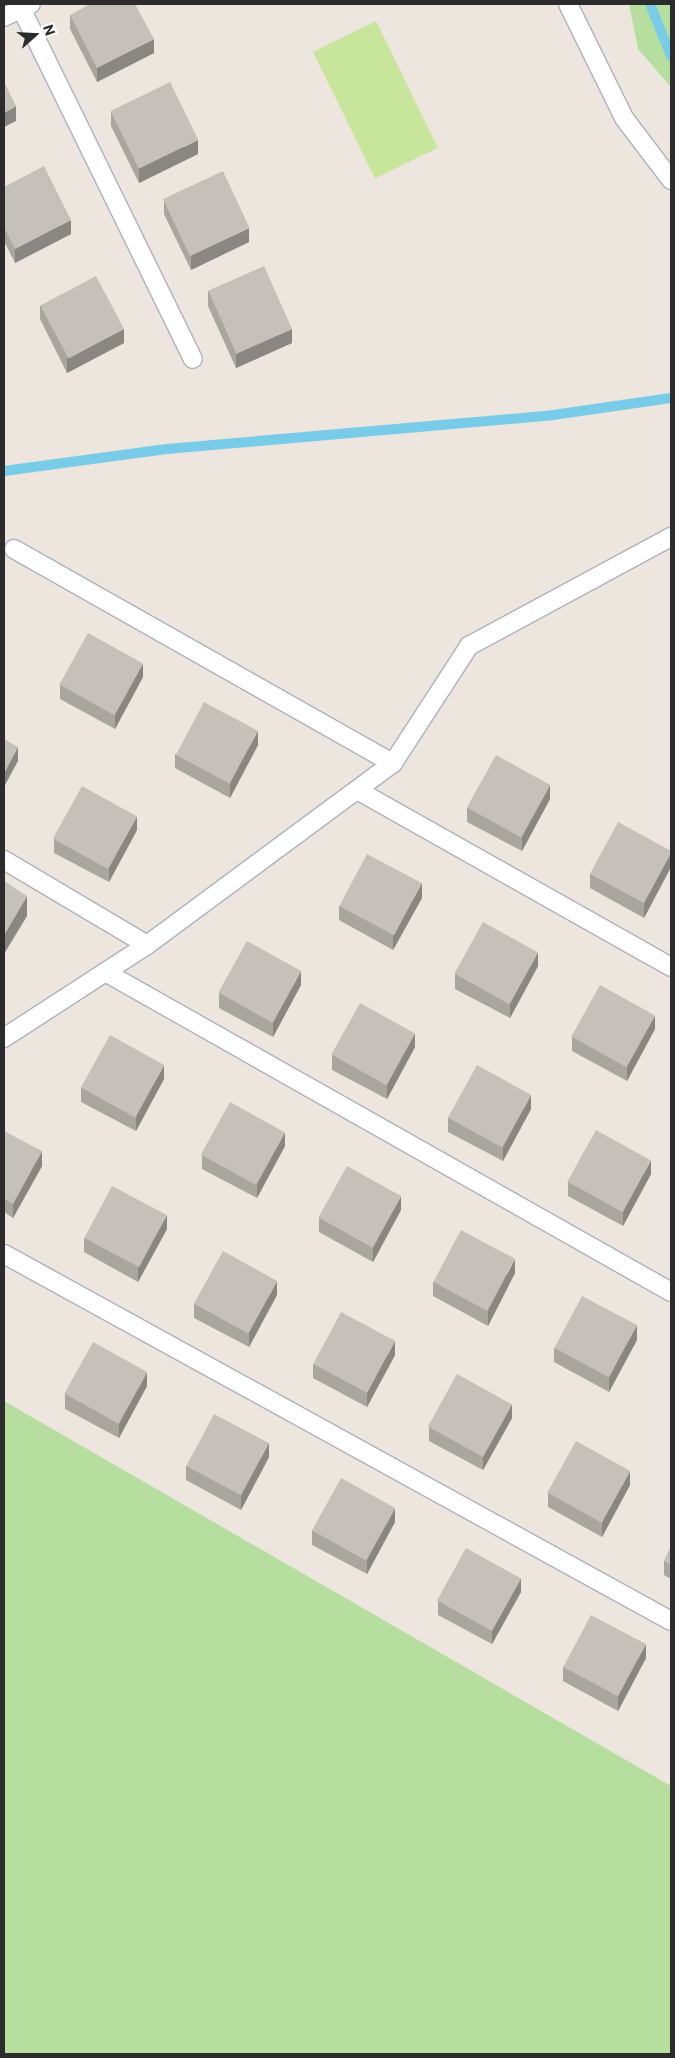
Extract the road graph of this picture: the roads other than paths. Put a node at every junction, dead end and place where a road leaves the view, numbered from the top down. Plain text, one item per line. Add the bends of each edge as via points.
1 (568, 4) edge
2 (24, 5) edge
3 (4, 17) edge
4 (671, 180) edge
5 (193, 360) dead end
6 (671, 537) edge
7 (14, 549) dead end
8 (393, 763) junction
9 (357, 790) junction
10 (4, 860) edge
11 (147, 945) junction
12 (671, 967) edge
13 (106, 972) junction
14 (4, 1038) edge
15 (4, 1254) edge
16 (671, 1292) edge
17 (671, 1621) edge

1 - 4 lane via 624,118
2 - 3 lane
2 - 5 lane
6 - 8 lane via 469,646
7 - 8 lane
8 - 9 lane
9 - 11 lane
9 - 12 lane
10 - 11 lane
11 - 13 lane
13 - 14 lane
13 - 16 lane
15 - 17 lane

